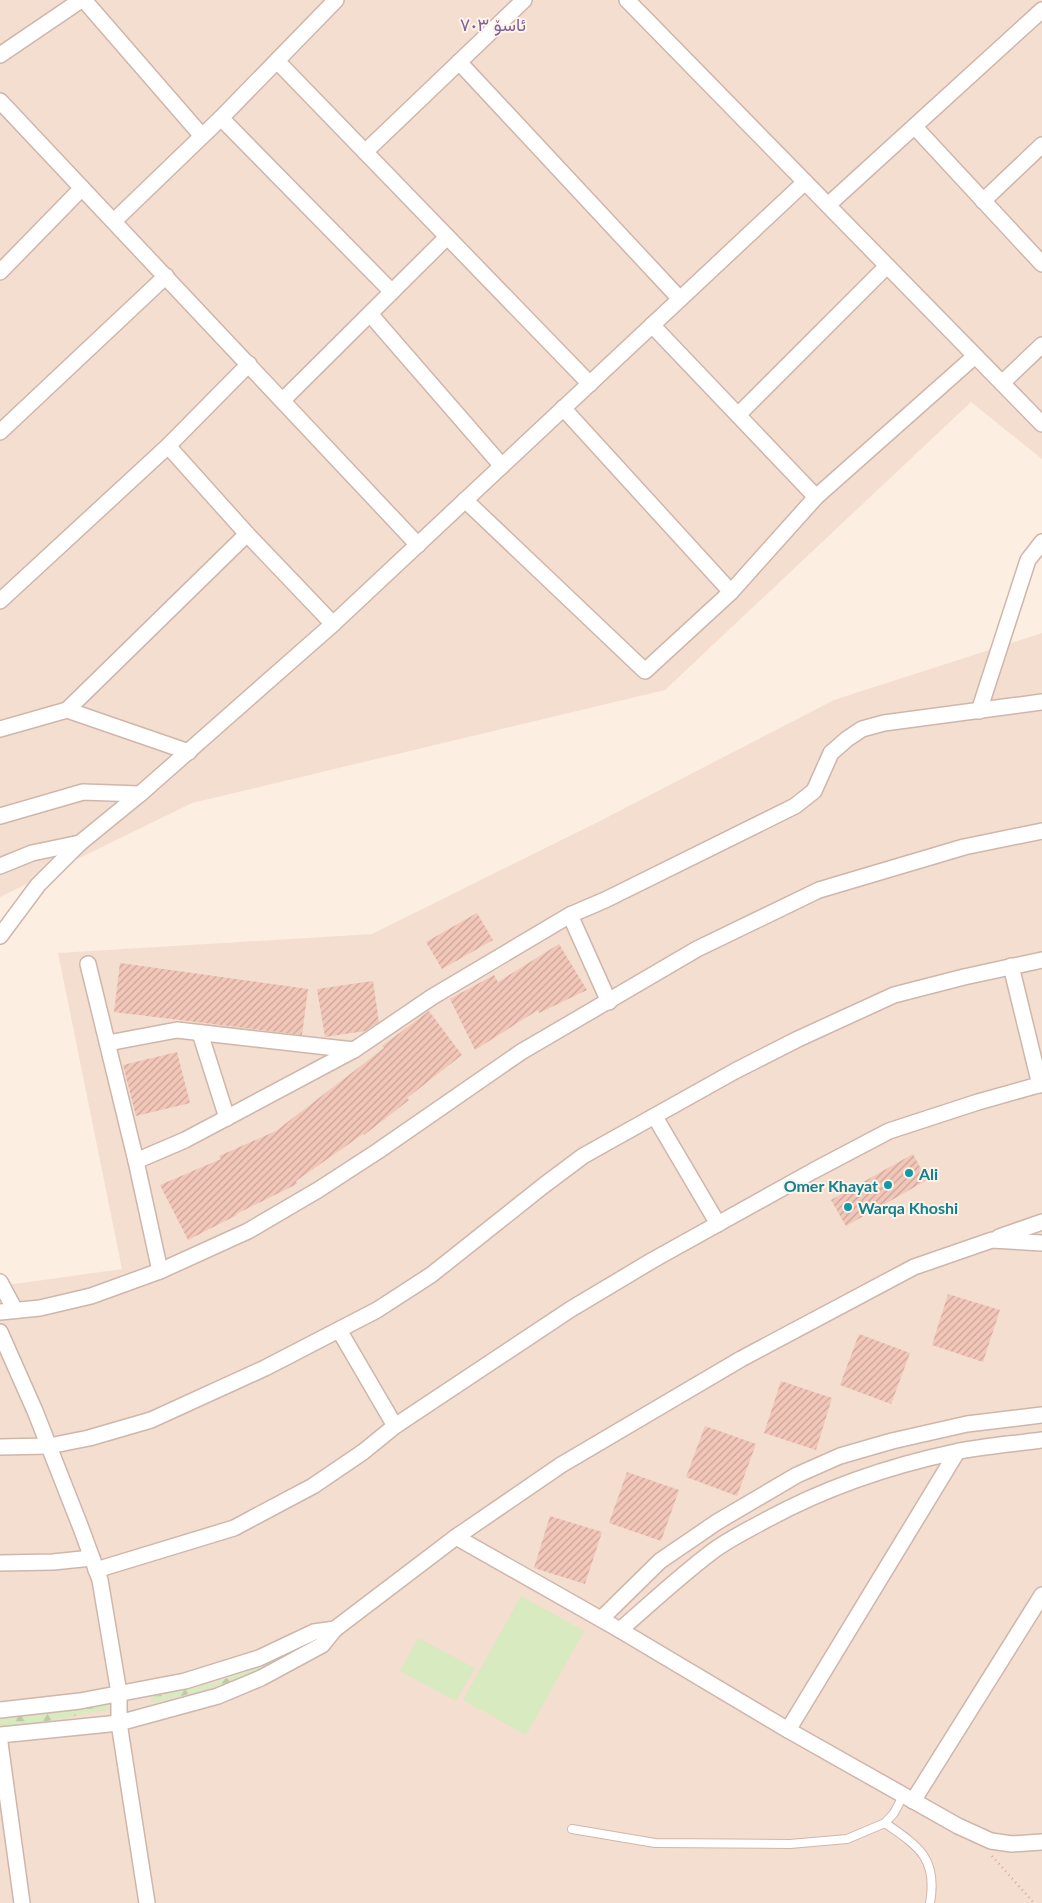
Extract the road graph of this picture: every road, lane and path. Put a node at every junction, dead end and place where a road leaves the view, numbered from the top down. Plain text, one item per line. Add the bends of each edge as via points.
1 (83, 0) edge
2 (336, 0) edge
3 (524, 0) edge
4 (627, 0) edge
5 (1042, 10) edge
6 (0, 55) edge
7 (277, 60) junction
8 (459, 62) junction
9 (0, 101) edge
10 (221, 118) junction
11 (915, 127) junction
12 (202, 136) junction
13 (1042, 145) edge
14 (365, 152) junction
15 (805, 182) junction
16 (82, 188) junction
17 (983, 201) junction
18 (828, 205) junction
19 (114, 222) junction
20 (447, 237) junction
21 (1042, 264) edge
22 (887, 266) junction
23 (0, 272) edge
24 (166, 276) junction
25 (392, 292) junction
26 (680, 299) junction
27 (370, 314) junction
28 (652, 326) junction
29 (1042, 345) edge
30 (975, 356) junction
31 (249, 364) junction
32 (1002, 383) junction
33 (590, 384) junction
34 (283, 400) junction
35 (563, 408) junction
36 (738, 415) junction
37 (1042, 424) edge
38 (0, 432) edge
39 (168, 446) junction
40 (502, 466) junction
41 (816, 497) junction
42 (465, 500) junction
43 (246, 534) junction
44 (1042, 542) edge
45 (418, 545) junction
46 (731, 592) junction
47 (0, 601) edge
48 (333, 624) junction
49 (1042, 702) edge
50 (67, 710) junction
51 (980, 711) junction
52 (0, 729) edge
53 (189, 752) junction
54 (140, 794) junction
55 (0, 816) edge
56 (1042, 830) edge
57 (80, 843) junction
58 (0, 866) edge
59 (570, 914) junction
60 (0, 936) edge
61 (1042, 960) edge
62 (88, 964) dead end
63 (1011, 966) junction
64 (609, 1002) junction
65 (200, 1033) junction
66 (108, 1043) junction
67 (354, 1050) junction
68 (1041, 1084) edge
69 (655, 1117) junction
70 (227, 1118) junction
71 (136, 1161) junction
72 (1042, 1222) edge
73 (718, 1224) junction
74 (992, 1240) junction
75 (1042, 1243) edge
76 (160, 1271) junction
77 (0, 1282) edge
78 (15, 1310) junction
79 (0, 1312) edge
80 (339, 1330) junction
81 (0, 1332) edge
82 (1042, 1415) edge
83 (395, 1426) junction
84 (1042, 1440) edge
85 (49, 1446) junction
86 (0, 1447) edge
87 (957, 1452) junction
88 (456, 1537) junction
89 (0, 1563) edge
90 (94, 1564) junction
91 (1042, 1595) edge
92 (601, 1619) junction
93 (335, 1629) junction
94 (620, 1630) junction
95 (119, 1692) junction
96 (0, 1710) edge
97 (119, 1722) junction
98 (788, 1730) junction
99 (0, 1735) edge
100 (0, 1743) edge
101 (908, 1798) junction
102 (885, 1823) junction
103 (572, 1829) dead end
104 (990, 1841) junction
105 (1042, 1842) edge
106 (22, 1903) edge
107 (147, 1903) edge
108 (930, 1903) edge
109 (1034, 1903) edge

1 - 6 street
1 - 12 street
2 - 7 street
3 - 8 street
4 - 15 street
5 - 11 street
7 - 10 street
7 - 14 street
8 - 14 street
8 - 26 street
9 - 16 street
10 - 12 street
10 - 25 street
11 - 17 street
11 - 18 street
12 - 19 street
13 - 17 street
14 - 20 street
15 - 18 street
15 - 26 street
16 - 19 street
16 - 23 street
17 - 21 street
18 - 22 street
19 - 24 street
20 - 25 street
20 - 33 street
22 - 30 street
22 - 36 street
24 - 31 street
24 - 38 street
25 - 27 street
26 - 28 street
27 - 34 street
27 - 40 street
28 - 33 street
28 - 36 street
29 - 32 street
30 - 32 street
30 - 41 street
31 - 34 street
31 - 39 street
32 - 37 street
33 - 35 street
34 - 45 street
35 - 40 street
35 - 46 street
36 - 41 street
39 - 43 street
39 - 47 street
40 - 42 street
41 - 46 street
42 - 45 street
42 - 46 street via 645,670
43 - 48 street
43 - 50 street
44 - 51 street via 1028,560
45 - 48 street
48 - 53 street
49 - 51 street
50 - 52 street
50 - 53 street
51 - 59 street via 884,723 862,729 831,753 814,791 795,806
53 - 54 street
54 - 55 street via 83,792
54 - 57 street
56 - 64 street via 964,847 819,890 697,949
57 - 58 street via 32,853
57 - 60 street via 38,885
59 - 64 street
59 - 67 street via 432,997
61 - 63 street
62 - 66 street
63 - 68 street
63 - 69 street via 894,995 790,1043
64 - 76 street via 521,1052 318,1190 248,1231
65 - 66 street via 177,1030
65 - 67 street
65 - 70 street
66 - 71 street
67 - 70 street
68 - 73 street via 889,1131
69 - 73 street
69 - 80 street via 583,1156 431,1275
70 - 71 street
71 - 76 street
72 - 74 street
73 - 83 street via 571,1309
74 - 75 street
74 - 88 street via 914,1267 742,1359 561,1465
76 - 78 street via 91,1296 40,1308
77 - 78 street
78 - 79 street
80 - 83 street
80 - 85 street via 266,1368 151,1420
81 - 85 street
82 - 92 street via 967,1424 840,1456 753,1499 717,1522 660,1561
83 - 90 street via 313,1486 234,1528
84 - 87 street
85 - 86 street
85 - 90 street
87 - 94 street via 858,1478 788,1508 715,1550
87 - 98 street
88 - 92 street
88 - 93 street
89 - 90 street
90 - 95 street via 100,1580
91 - 101 street
92 - 94 street
93 - 95 street via 314,1632 236,1667 185,1681
93 - 97 street via 322,1645 240,1688 200,1702
94 - 98 street
95 - 96 street via 80,1701
95 - 97 street
97 - 99 street
97 - 107 street
98 - 101 street
100 - 106 street
101 - 102 lane
101 - 104 street
102 - 103 lane via 847,1839 790,1844 655,1843
102 - 108 lane via 912,1842 929,1863 933,1888
104 - 105 street via 1012,1844
104 - 109 path via 992,1857

